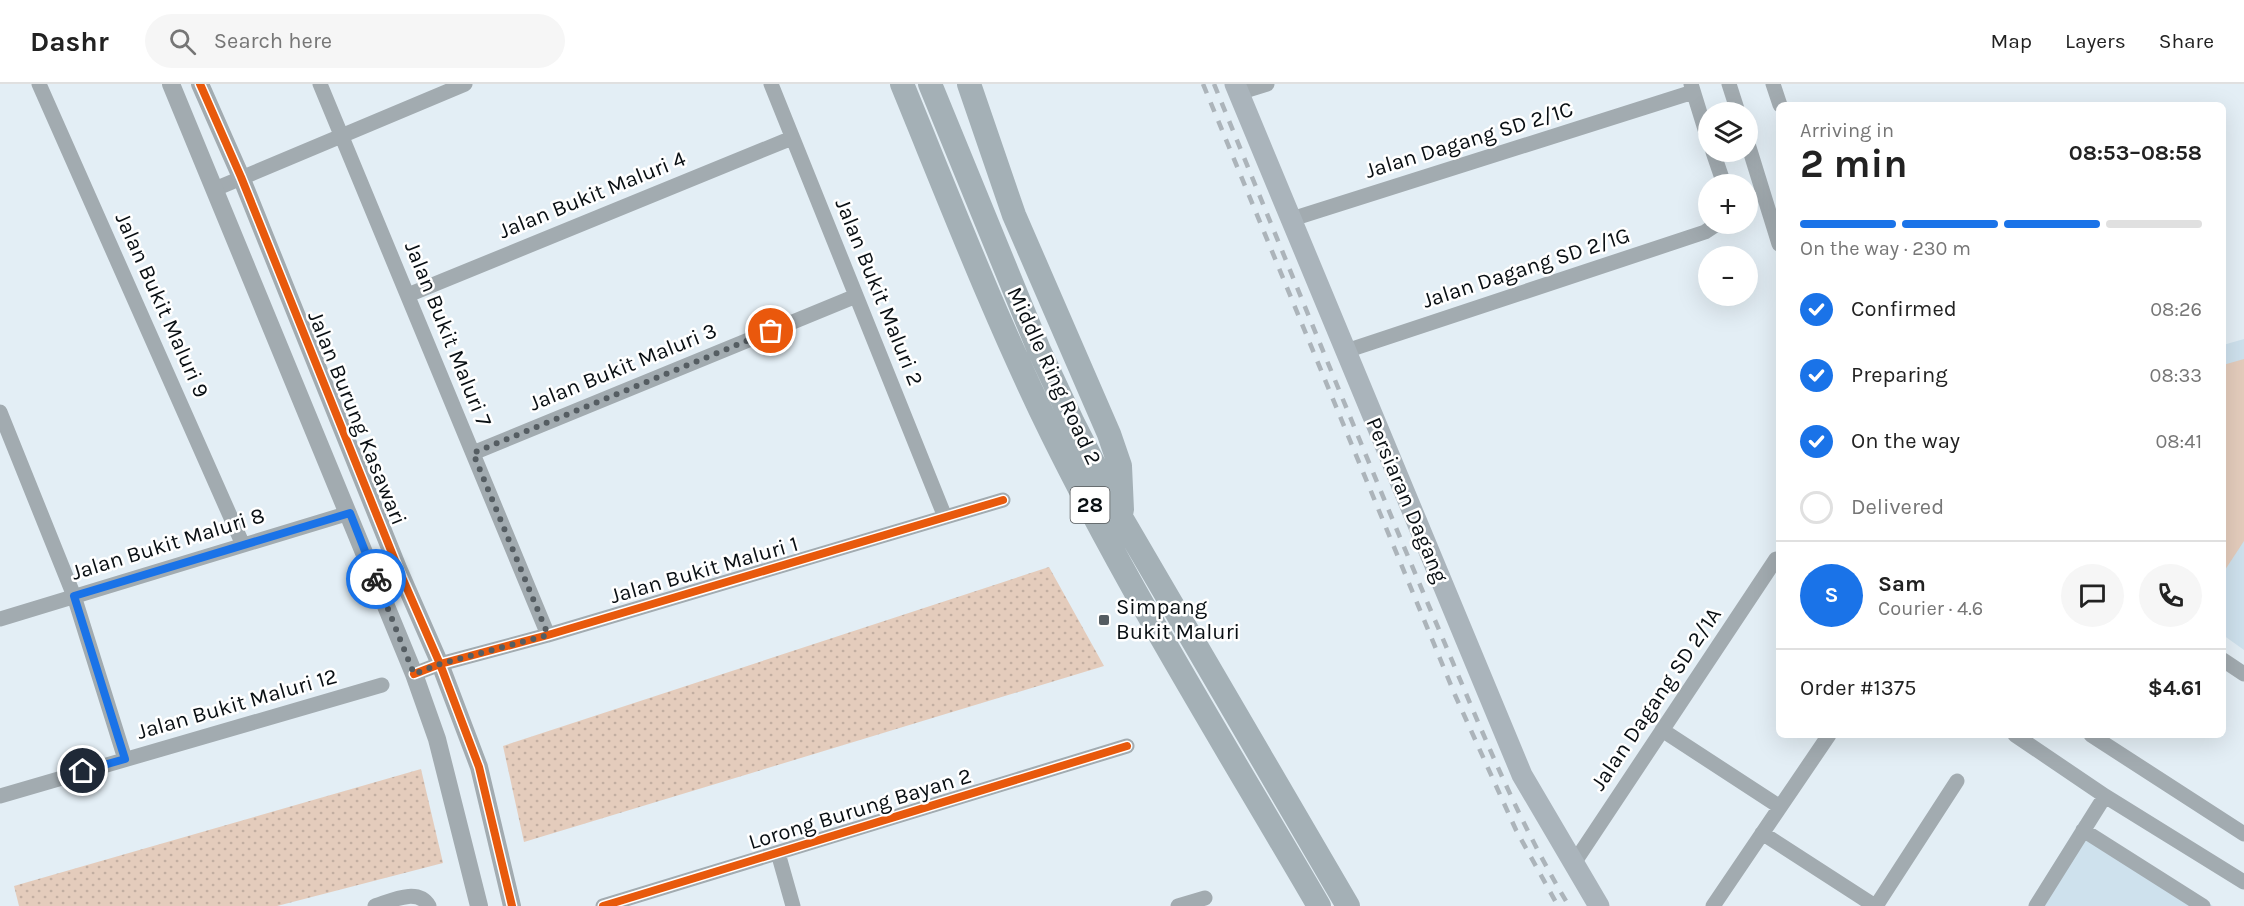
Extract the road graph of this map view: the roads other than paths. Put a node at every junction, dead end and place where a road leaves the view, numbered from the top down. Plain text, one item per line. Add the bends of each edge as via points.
1 (39, 84) edge
2 (171, 84) edge
3 (200, 84) edge
4 (320, 84) edge
5 (465, 84) edge
6 (771, 84) edge
7 (902, 84) edge
8 (930, 84) edge
9 (969, 84) edge
10 (1267, 84) edge
11 (1729, 84) edge
12 (1773, 84) edge
13 (1236, 88) edge
14 (1692, 88) edge
15 (1735, 102) edge
16 (1779, 102) edge
17 (1698, 107) edge
18 (341, 135) junction
19 (792, 138) junction
20 (1754, 162) edge
21 (241, 177) junction
22 (215, 189) junction
23 (1292, 219) junction
24 (1699, 234) edge
25 (1776, 234) edge
26 (408, 295) junction
27 (856, 296) junction
28 (1346, 351) junction
29 (0, 412) edge
30 (473, 453) junction
31 (1003, 500) dead end
32 (350, 513) junction
33 (945, 517) junction
34 (1122, 519) junction
35 (243, 545) junction
36 (1776, 559) dead end
37 (74, 596) junction
38 (0, 619) edge
39 (548, 635) junction
40 (2226, 662) edge
41 (440, 664) junction
42 (414, 674) junction
43 (2244, 674) edge
44 (382, 685) dead end
45 (1662, 730) junction
46 (1827, 738) edge
47 (2019, 738) edge
48 (2096, 738) edge
49 (1127, 746) dead end
50 (125, 759) junction
51 (1957, 781) dead end
52 (0, 796) edge
53 (2105, 796) junction
54 (1780, 807) junction
55 (2084, 830) junction
56 (1762, 833) junction
57 (2244, 834) edge
58 (778, 853) junction
59 (1574, 863) junction
60 (2244, 882) edge
61 (1205, 898) dead end
62 (428, 904) edge
63 (375, 906) edge
64 (479, 906) edge
65 (512, 906) edge
66 (603, 906) edge
67 (793, 906) edge
68 (1178, 906) edge
69 (1319, 906) edge
70 (1348, 906) edge
71 (1599, 906) edge
72 (1713, 906) edge
73 (1875, 906) edge
74 (2036, 906) edge
75 (2203, 906) edge

1 - 35 street, Jalan Bukit Maluri 9
2 - 22 street, Jalan Burung Kasawari
3 - 21 street, Jalan Burung Kasawari
4 - 18 street, Jalan Bukit Maluri 7
5 - 18 street
6 - 19 street, Jalan Bukit Maluri 2
7 - 69 highway, Middle Ring Road 2 / 28 via 1017,361 1053,436 1144,608
8 - 34 highway, Middle Ring Road 2 / 28 via 1038,350
9 - 34 highway via 1014,215 1109,434 1120,466
10 - 13 street
11 - 15 street
12 - 16 street
13 - 23 main road, Persiaran Dagang
14 - 17 street
14 - 23 street, Jalan Dagang SD 2/1C
18 - 21 street
18 - 26 street, Jalan Bukit Maluri 7
19 - 26 street, Jalan Bukit Maluri 4
19 - 27 street, Jalan Bukit Maluri 2
20 - 25 street
21 - 22 street
21 - 41 street, Jalan Burung Kasawari
22 - 32 street, Jalan Burung Kasawari
23 - 28 main road, Persiaran Dagang
24 - 28 street, Jalan Dagang SD 2/1G
26 - 30 street, Jalan Bukit Maluri 7
27 - 30 street, Jalan Bukit Maluri 3
27 - 33 street, Jalan Bukit Maluri 2
28 - 59 main road, Persiaran Dagang via 1522,775
29 - 37 street
30 - 39 street, Jalan Bukit Maluri 7
31 - 33 street, Jalan Bukit Maluri 1
32 - 35 street, Jalan Bukit Maluri 8
32 - 42 street, Jalan Burung Kasawari
33 - 39 street, Jalan Bukit Maluri 1
34 - 70 highway, Middle Ring Road 2 / 28
35 - 37 street, Jalan Bukit Maluri 8
36 - 45 street, Jalan Dagang SD 2/1A
37 - 38 street, Jalan Bukit Maluri 8
37 - 50 street
39 - 41 street, Jalan Bukit Maluri 1
40 - 43 street
41 - 42 street, Jalan Bukit Maluri 1
41 - 65 street, Jalan Burung Kasawari via 479,767
42 - 64 street, Jalan Burung Kasawari via 437,739
44 - 50 street, Jalan Bukit Maluri 12
45 - 54 street
45 - 59 street, Jalan Dagang SD 2/1A
46 - 54 street
47 - 53 street
48 - 57 street
49 - 58 street, Lorong Burung Bayan 2
50 - 52 street, Jalan Bukit Maluri 12
51 - 73 street
53 - 55 street
53 - 60 street
54 - 56 street
55 - 74 street
55 - 75 street
56 - 72 street
56 - 73 street
58 - 66 street, Lorong Burung Bayan 2
58 - 67 street
59 - 71 main road, Persiaran Dagang
61 - 68 street
62 - 63 street via 413,895

